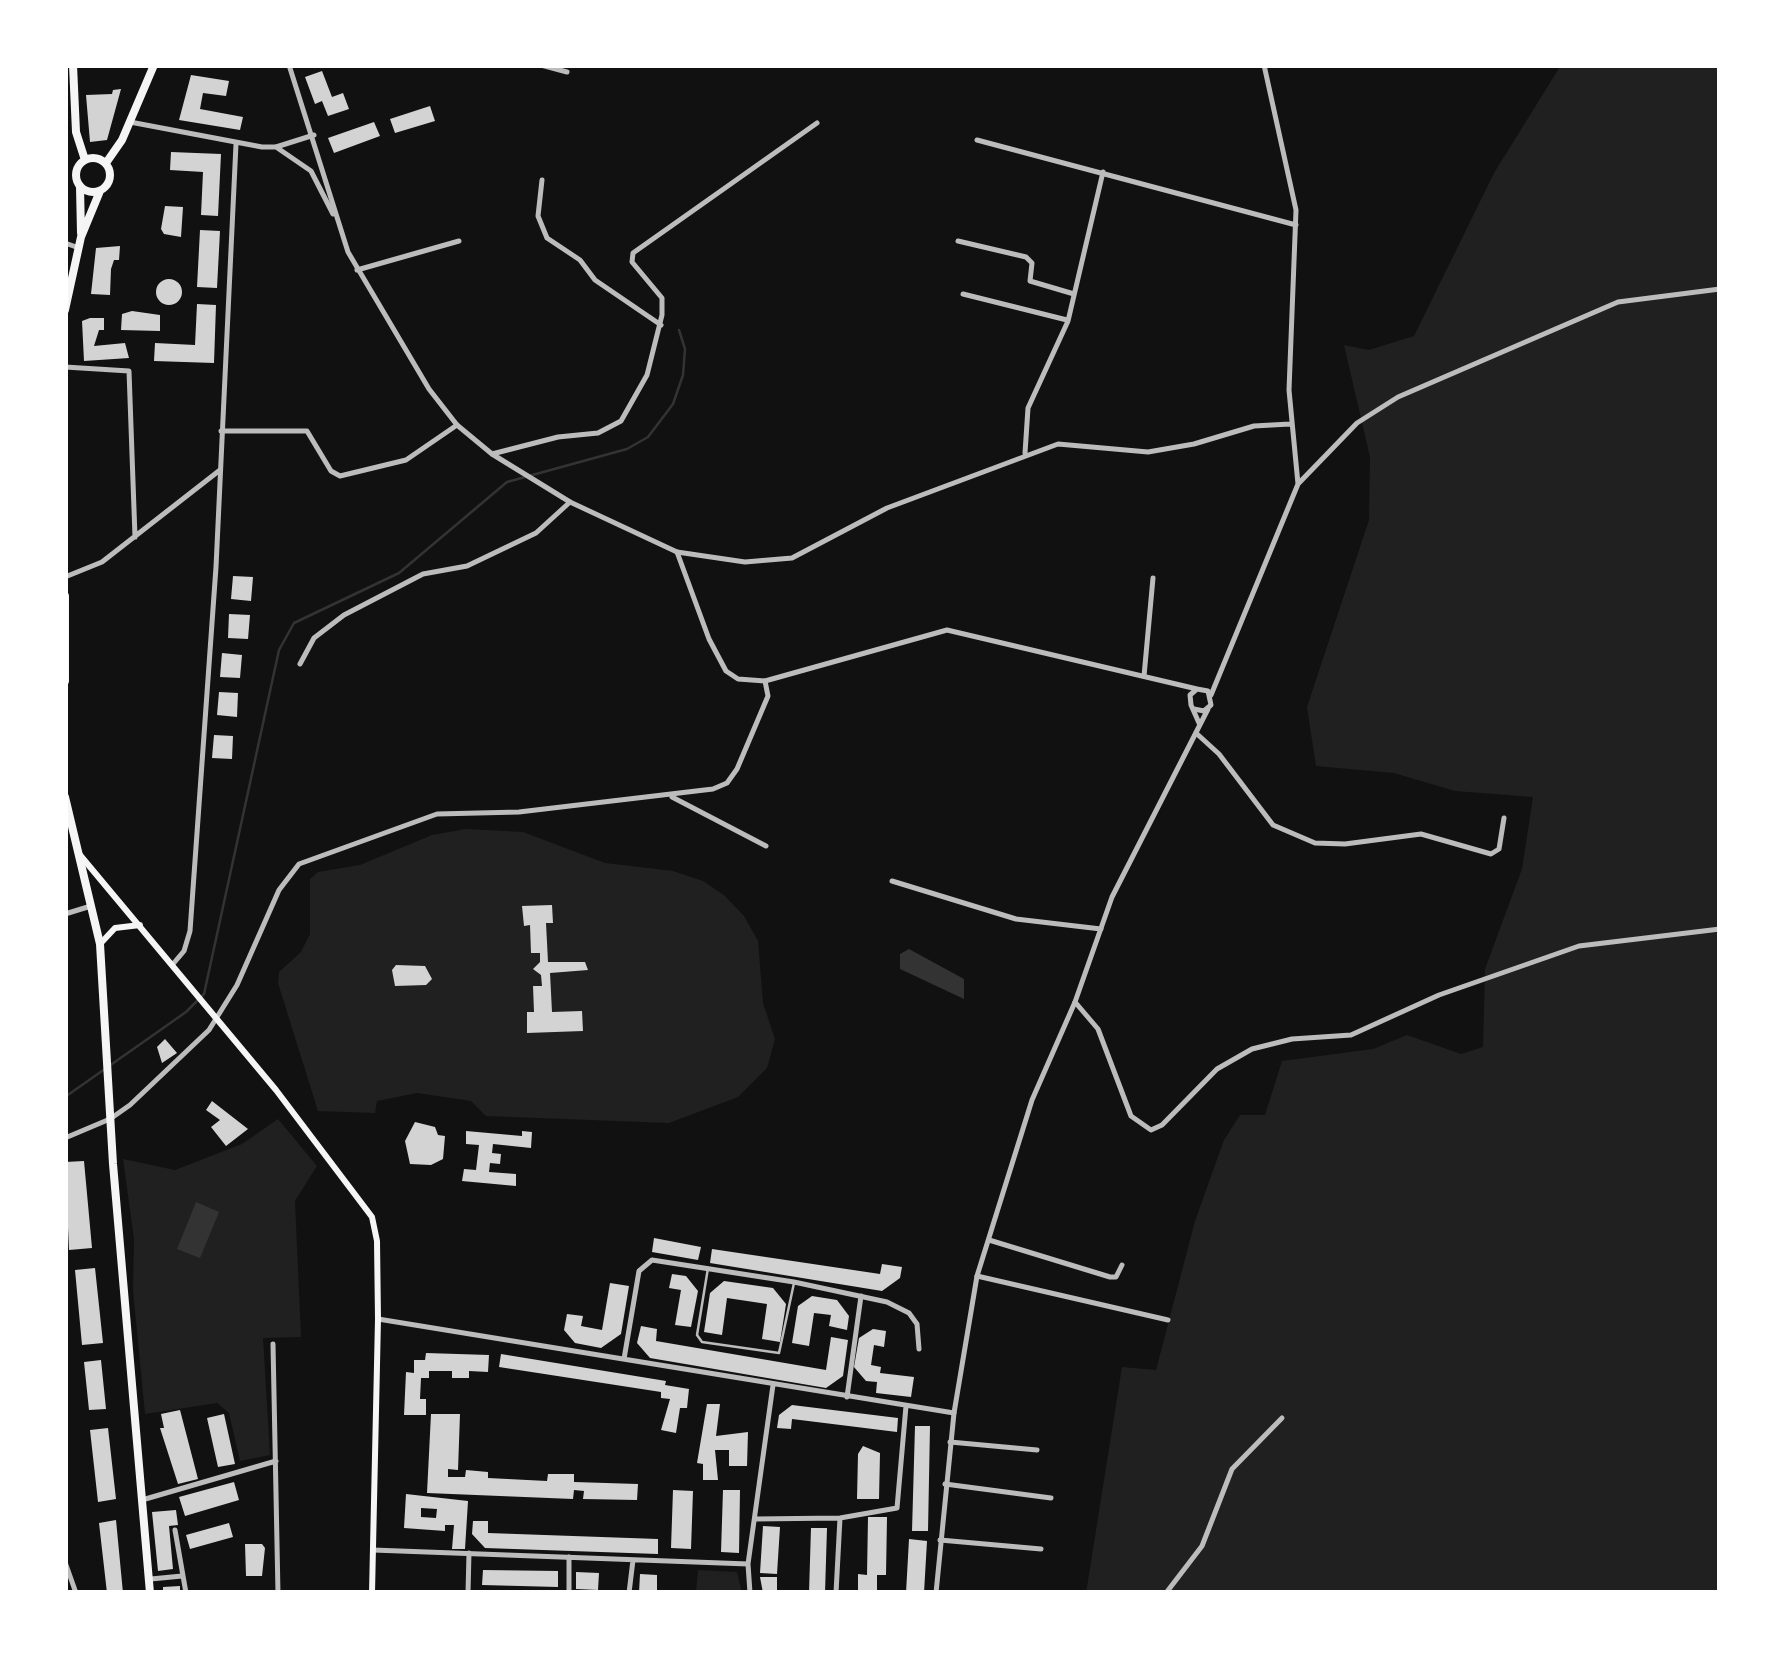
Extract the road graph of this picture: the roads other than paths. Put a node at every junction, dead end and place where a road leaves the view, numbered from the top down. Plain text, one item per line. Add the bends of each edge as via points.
1 (74, 65) edge
2 (154, 65) edge
3 (289, 65) edge
4 (541, 65) edge
5 (1264, 65) edge
6 (567, 72) dead end
7 (130, 122) junction
8 (817, 123) dead end
9 (314, 136) junction
10 (977, 140) dead end
11 (236, 144) junction
12 (276, 148) junction
13 (85, 160) junction
14 (106, 163) junction
15 (1103, 172) junction
16 (542, 180) dead end
17 (80, 187) junction
18 (100, 191) junction
19 (334, 214) junction
20 (1296, 225) junction
21 (81, 237) junction
22 (460, 241) dead end
23 (958, 241) dead end
24 (65, 243) edge
25 (79, 248) junction
26 (357, 270) junction
27 (1720, 289) edge
28 (963, 294) dead end
29 (1074, 294) junction
30 (65, 310) edge
31 (1068, 321) junction
32 (660, 325) junction
33 (65, 367) edge
34 (1290, 424) junction
35 (457, 425) junction
36 (222, 431) junction
37 (1025, 453) junction
38 (492, 454) junction
39 (220, 470) junction
40 (1298, 484) junction
41 (570, 502) junction
42 (134, 537) junction
43 (677, 552) junction
44 (65, 577) edge
45 (1152, 578) dead end
46 (65, 596) edge
47 (300, 664) dead end
48 (1144, 676) junction
49 (1216, 679) junction
50 (65, 681) edge
51 (764, 681) junction
52 (1175, 686) junction
53 (1200, 689) junction
54 (1211, 696) junction
55 (1189, 700) junction
56 (1194, 709) junction
57 (1208, 709) junction
58 (1199, 723) junction
59 (1196, 733) junction
60 (670, 796) junction
61 (65, 797) edge
62 (1504, 818) dead end
63 (766, 846) dead end
64 (80, 855) junction
65 (892, 881) dead end
66 (94, 905) junction
67 (65, 914) edge
68 (141, 925) junction
69 (1101, 928) junction
70 (1720, 929) edge
71 (100, 944) junction
72 (172, 964) junction
73 (1075, 1002) junction
74 (218, 1020) junction
75 (110, 1120) junction
76 (65, 1138) edge
77 (989, 1240) junction
78 (1122, 1265) dead end
79 (708, 1268) junction
80 (977, 1276) junction
81 (794, 1282) junction
82 (862, 1296) junction
83 (378, 1318) junction
84 (1168, 1320) dead end
85 (273, 1344) dead end
86 (920, 1349) dead end
87 (624, 1360) junction
88 (774, 1385) junction
89 (847, 1397) junction
90 (906, 1406) junction
91 (954, 1413) junction
92 (1282, 1418) dead end
93 (950, 1442) junction
94 (1037, 1450) dead end
95 (276, 1461) junction
96 (945, 1484) junction
97 (1051, 1498) dead end
98 (142, 1500) junction
99 (840, 1518) junction
100 (755, 1519) junction
101 (174, 1530) dead end
102 (940, 1540) junction
103 (1041, 1549) dead end
104 (373, 1550) junction
105 (469, 1553) junction
106 (569, 1557) junction
107 (633, 1560) junction
108 (65, 1562) edge
109 (748, 1564) junction
110 (182, 1576) junction
111 (149, 1580) junction
112 (76, 1593) edge
113 (150, 1593) edge
114 (186, 1593) edge
115 (278, 1593) edge
116 (372, 1593) edge
117 (468, 1593) edge
118 (569, 1593) edge
119 (629, 1593) edge
120 (750, 1593) edge
121 (836, 1593) edge
122 (936, 1593) edge
123 (1166, 1593) edge

1 - 13 main road via 76,132
2 - 7 main road
3 - 9 street
4 - 6 street
5 - 20 street
7 - 11 street
7 - 14 main road
8 - 32 street via 634,253 632,262 662,298
9 - 12 street
9 - 19 street
10 - 15 street
11 - 12 street
11 - 36 street
12 - 19 street via 311,170
13 - 14 main road
13 - 17 main road via 76,172
14 - 18 main road via 110,178
15 - 20 street
15 - 29 street
16 - 32 street via 536,196 547,238
17 - 18 main road
17 - 21 main road
18 - 21 main road
19 - 26 street
20 - 34 street
21 - 25 main road
22 - 26 street
23 - 29 street via 1026,256 1030,281
24 - 25 street
25 - 30 main road
26 - 35 street
27 - 40 street via 1618,302 1398,397 1357,423
28 - 31 street
29 - 31 street
31 - 37 street via 1028,408
32 - 38 street via 647,375 621,421 604,431
33 - 42 street via 129,372
34 - 37 street via 1254,426 1148,452 1070,444
34 - 40 street
35 - 36 street via 406,460 340,476 307,430
35 - 38 street
36 - 39 street
37 - 43 street via 887,508 792,558 745,562
38 - 41 street
39 - 42 street
39 - 72 street via 190,931
40 - 49 street
41 - 43 street
41 - 47 street via 536,533 467,566 423,574 344,615 314,638
42 - 44 street via 102,562
43 - 51 street via 718,661 738,679
45 - 48 street
46 - 50 main road
48 - 51 street via 946,630
48 - 52 street
49 - 53 street
49 - 54 street
51 - 60 street via 768,696 733,777 712,789
52 - 53 street
52 - 55 street
53 - 54 street
53 - 55 street
54 - 57 street
55 - 56 street
56 - 57 street
56 - 58 street
57 - 58 street
58 - 59 street
59 - 62 street via 1272,826 1315,842 1421,834 1491,854 1500,849
59 - 69 street via 1144,828
60 - 63 street
60 - 74 street via 438,814 299,864 279,890
61 - 64 main road
64 - 66 main road
64 - 68 main road
65 - 69 street via 1016,919
66 - 67 street
66 - 71 main road
68 - 71 main road via 115,928
68 - 72 main road
69 - 73 street
70 - 73 street via 1579,946 1430,998 1351,1036 1252,1049 1218,1069 1150,1130 1130,1116 1098,1029
71 - 75 main road
72 - 74 main road
73 - 77 street via 1032,1100
74 - 75 street
74 - 83 main road via 372,1218
75 - 76 street
75 - 98 main road
77 - 78 street via 1110,1277
77 - 80 street
79 - 81 street
79 - 81 lane via 699,1340 774,1354 784,1344
79 - 87 street via 642,1264
80 - 84 street
80 - 91 street
81 - 82 street
82 - 86 street via 909,1313 920,1331
82 - 89 street
83 - 87 street
83 - 104 main road
85 - 95 street
87 - 88 street
88 - 89 street
88 - 100 street
89 - 90 street
90 - 91 street
90 - 99 street via 898,1506
91 - 93 street
92 - 123 street via 1232,1468 1202,1546
93 - 94 street
93 - 96 street
95 - 98 street
95 - 115 street
96 - 97 street
96 - 102 street
98 - 111 main road
99 - 100 street
99 - 121 street
100 - 109 street
101 - 110 street
102 - 103 street
102 - 122 street
104 - 105 street
104 - 116 main road
105 - 106 street
105 - 117 street
106 - 107 street
106 - 118 street
107 - 109 street
107 - 119 street
108 - 112 street
109 - 120 street
110 - 111 street
110 - 114 street
111 - 113 main road

